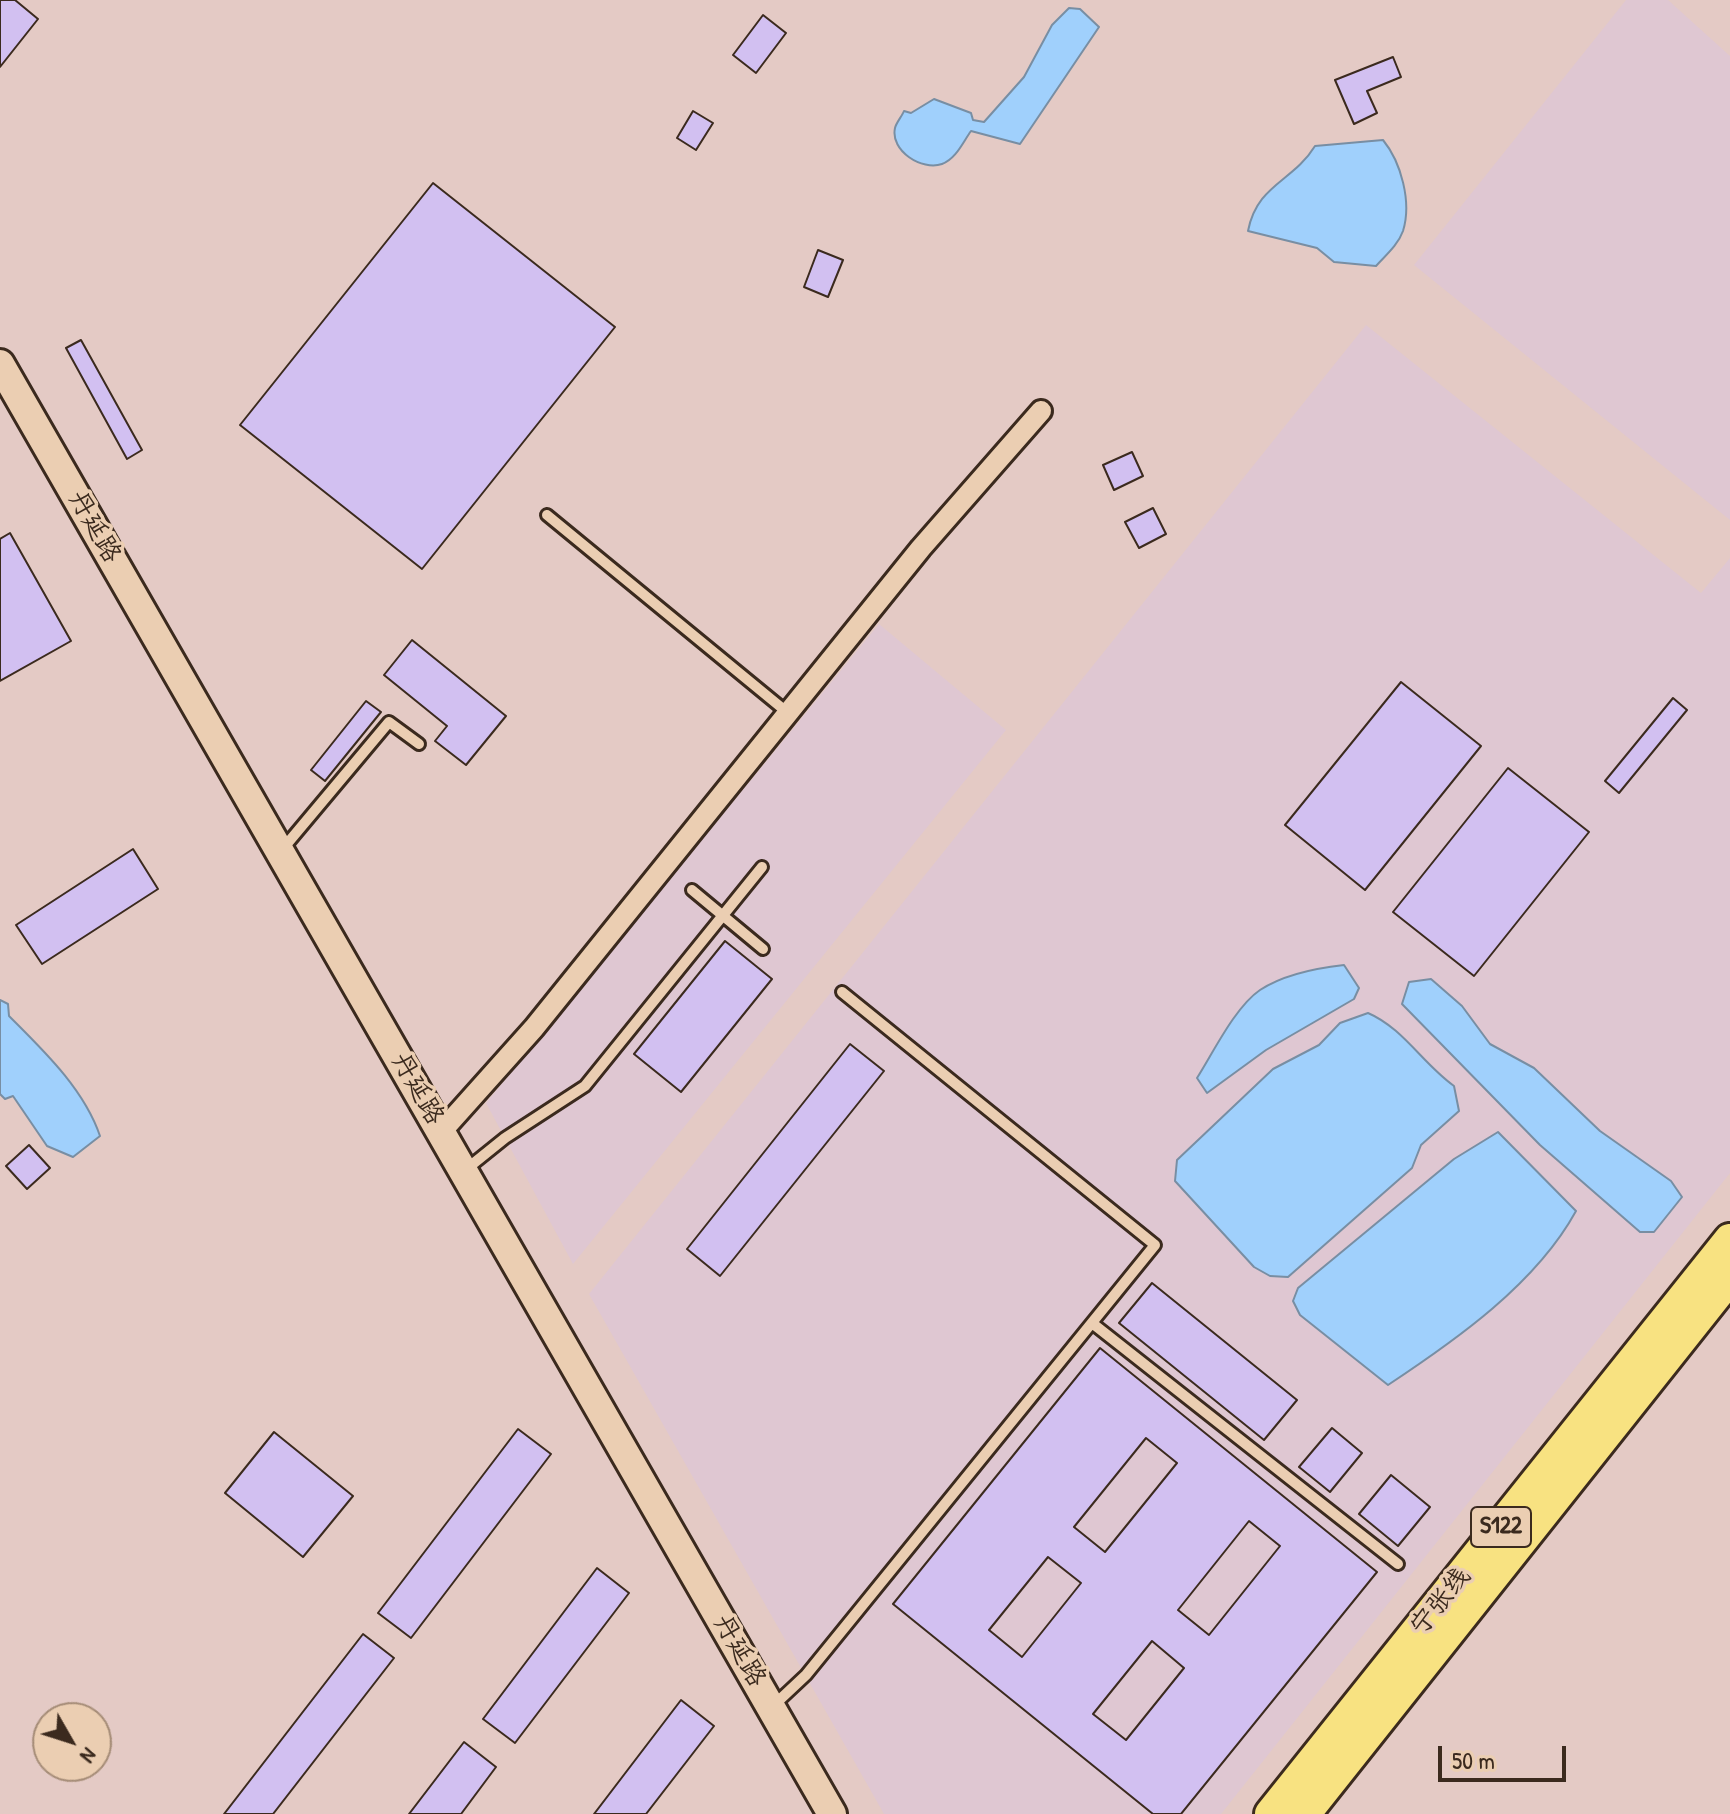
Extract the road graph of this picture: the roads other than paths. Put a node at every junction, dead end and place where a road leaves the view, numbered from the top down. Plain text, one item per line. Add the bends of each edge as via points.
1 (0, 364) edge
2 (1041, 411) dead end
3 (547, 515) dead end
4 (788, 713) junction
5 (419, 744) dead end
6 (280, 852) junction
7 (762, 867) dead end
8 (692, 890) dead end
9 (723, 916) junction
10 (763, 949) dead end
11 (842, 992) dead end
12 (441, 1132) junction
13 (464, 1171) junction
14 (1730, 1240) edge
15 (1730, 1277) edge
16 (1092, 1323) junction
17 (1398, 1564) dead end
18 (771, 1708) junction
19 (832, 1814) edge
20 (1271, 1814) edge
21 (1304, 1814) edge

1 - 6 main road, 丹延路
2 - 4 street via 921,548
3 - 4 lane
4 - 12 street via 534,1028
5 - 6 lane via 389,722
6 - 12 main road, 丹延路
7 - 9 lane
8 - 9 lane
9 - 10 lane
9 - 13 lane via 585,1086
11 - 16 lane via 1155,1245
12 - 13 main road, 丹延路
13 - 18 main road, 丹延路
14 - 20 main road, 宁张线 / S122
15 - 21 main road, 宁张线 / S122
16 - 17 lane
16 - 18 lane via 806,1675
18 - 19 main road, 丹延路

